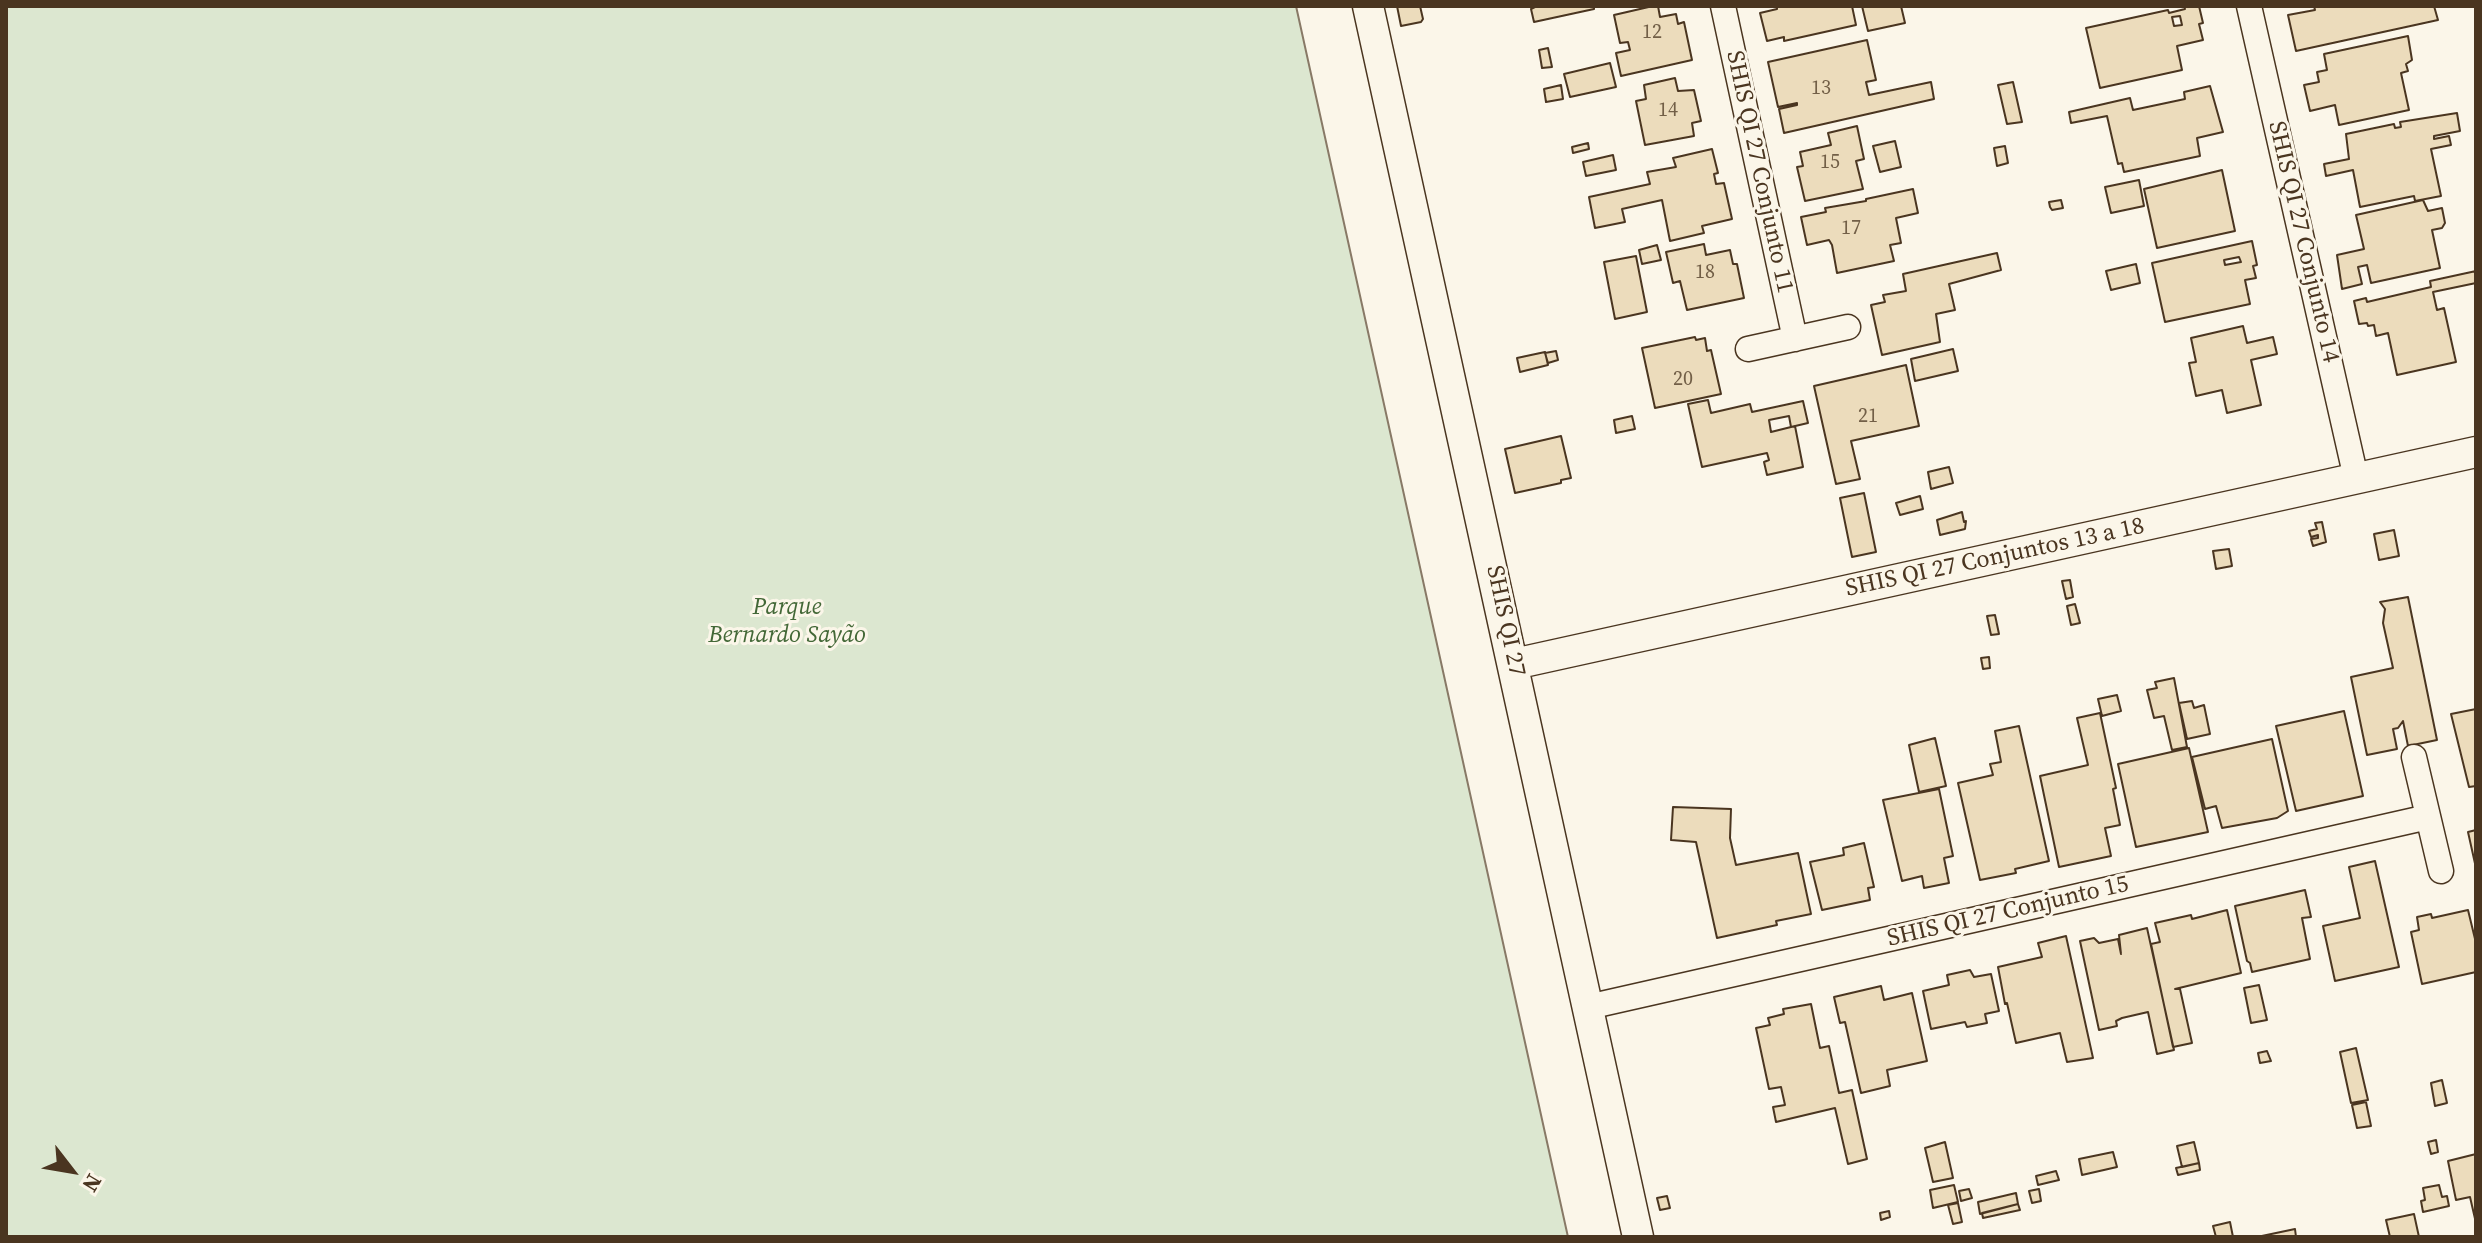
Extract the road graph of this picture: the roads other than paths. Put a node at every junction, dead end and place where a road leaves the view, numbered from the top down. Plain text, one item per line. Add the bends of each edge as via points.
1 (1368, 6) edge
2 (1723, 6) edge
3 (2249, 6) edge
4 (1848, 327) dead end
5 (1795, 339) junction
6 (1748, 349) dead end
7 (2476, 452) edge
8 (2356, 478) junction
9 (1514, 664) junction
10 (2414, 757) dead end
11 (2428, 817) junction
12 (2441, 871) dead end
13 (1588, 1007) junction
14 (1638, 1237) edge

1 - 9 street, SHIS QI 27
2 - 5 street, SHIS QI 27 Conjunto 11
3 - 8 street, SHIS QI 27 Conjunto 14
4 - 5 street
5 - 6 street
7 - 8 street, SHIS QI 27 Conjuntos 13 a 18
8 - 9 street, SHIS QI 27 Conjuntos 13 a 18
9 - 13 street, SHIS QI 27
10 - 11 street
11 - 12 street
11 - 13 street, SHIS QI 27 Conjunto 15
13 - 14 street, SHIS QI 27

